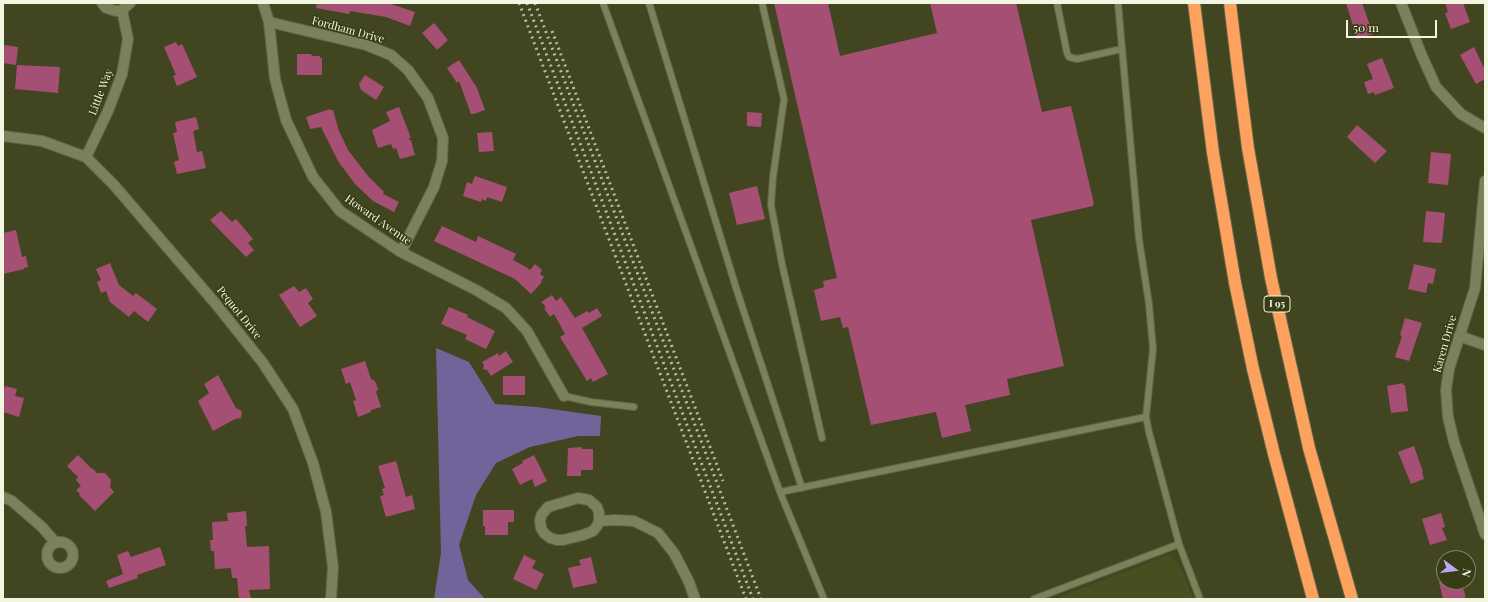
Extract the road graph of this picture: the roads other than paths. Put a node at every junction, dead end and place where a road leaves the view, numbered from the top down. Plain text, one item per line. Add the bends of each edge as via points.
1 (102, 3) edge
2 (130, 3) edge
3 (263, 3) edge
4 (603, 3) edge
5 (649, 3) edge
6 (762, 3) edge
7 (1058, 3) edge
8 (1118, 3) edge
9 (1194, 3) edge
10 (1230, 3) edge
11 (1401, 3) edge
12 (122, 10) junction
13 (269, 22) junction
14 (1122, 49) junction
15 (1485, 128) edge
16 (3, 136) edge
17 (86, 157) junction
18 (1485, 181) edge
19 (401, 252) junction
20 (1459, 336) junction
21 (1485, 345) edge
22 (564, 396) joint
23 (634, 407) dead end
24 (1146, 417) junction
25 (822, 438) dead end
26 (802, 488) junction
27 (780, 492) junction
28 (3, 497) edge
29 (599, 521) junction
30 (1485, 534) edge
31 (55, 542) dead end
32 (1179, 544) junction
33 (332, 599) edge
34 (695, 599) edge
35 (824, 599) edge
36 (1034, 599) edge
37 (1200, 599) edge
38 (1313, 599) edge
39 (1352, 599) edge

1 - 12 street via 111,10
2 - 12 street
3 - 13 street, Howard Avenue
4 - 27 lane
5 - 26 lane via 737,291
6 - 25 lane via 784,99 771,205
7 - 14 lane via 1069,57 1077,59
8 - 14 lane
9 - 38 highway via 1212,153 1235,283 1253,369
10 - 39 highway, I 95 via 1248,148 1271,278 1309,448
11 - 15 street via 1436,87 1461,114
12 - 17 street, Little Way via 128,39 122,74
13 - 19 street, Howard Avenue via 275,79 286,120 313,177 340,211
13 - 19 street, Fordham Drive via 366,45 391,55 408,70 428,98 443,138 442,161 434,187
14 - 24 lane via 1139,239 1153,349
16 - 17 street, Pequot Drive via 42,141
17 - 33 street, Pequot Drive via 114,185 216,303 263,363 294,410 313,463 326,512 333,567
18 - 20 street, Karen Drive via 1475,288
19 - 22 street, Howard Avenue via 506,308 527,331
20 - 21 street
20 - 30 street, Karen Drive via 1446,390 1448,417
22 - 23 lane
24 - 26 lane
24 - 32 lane
26 - 27 lane
27 - 35 lane
28 - 31 street via 12,501
29 - 29 street via 597,507 585,498 548,507 540,520 544,533 556,540 589,533
29 - 34 street via 634,521 658,533 674,553
32 - 36 lane
32 - 37 lane

